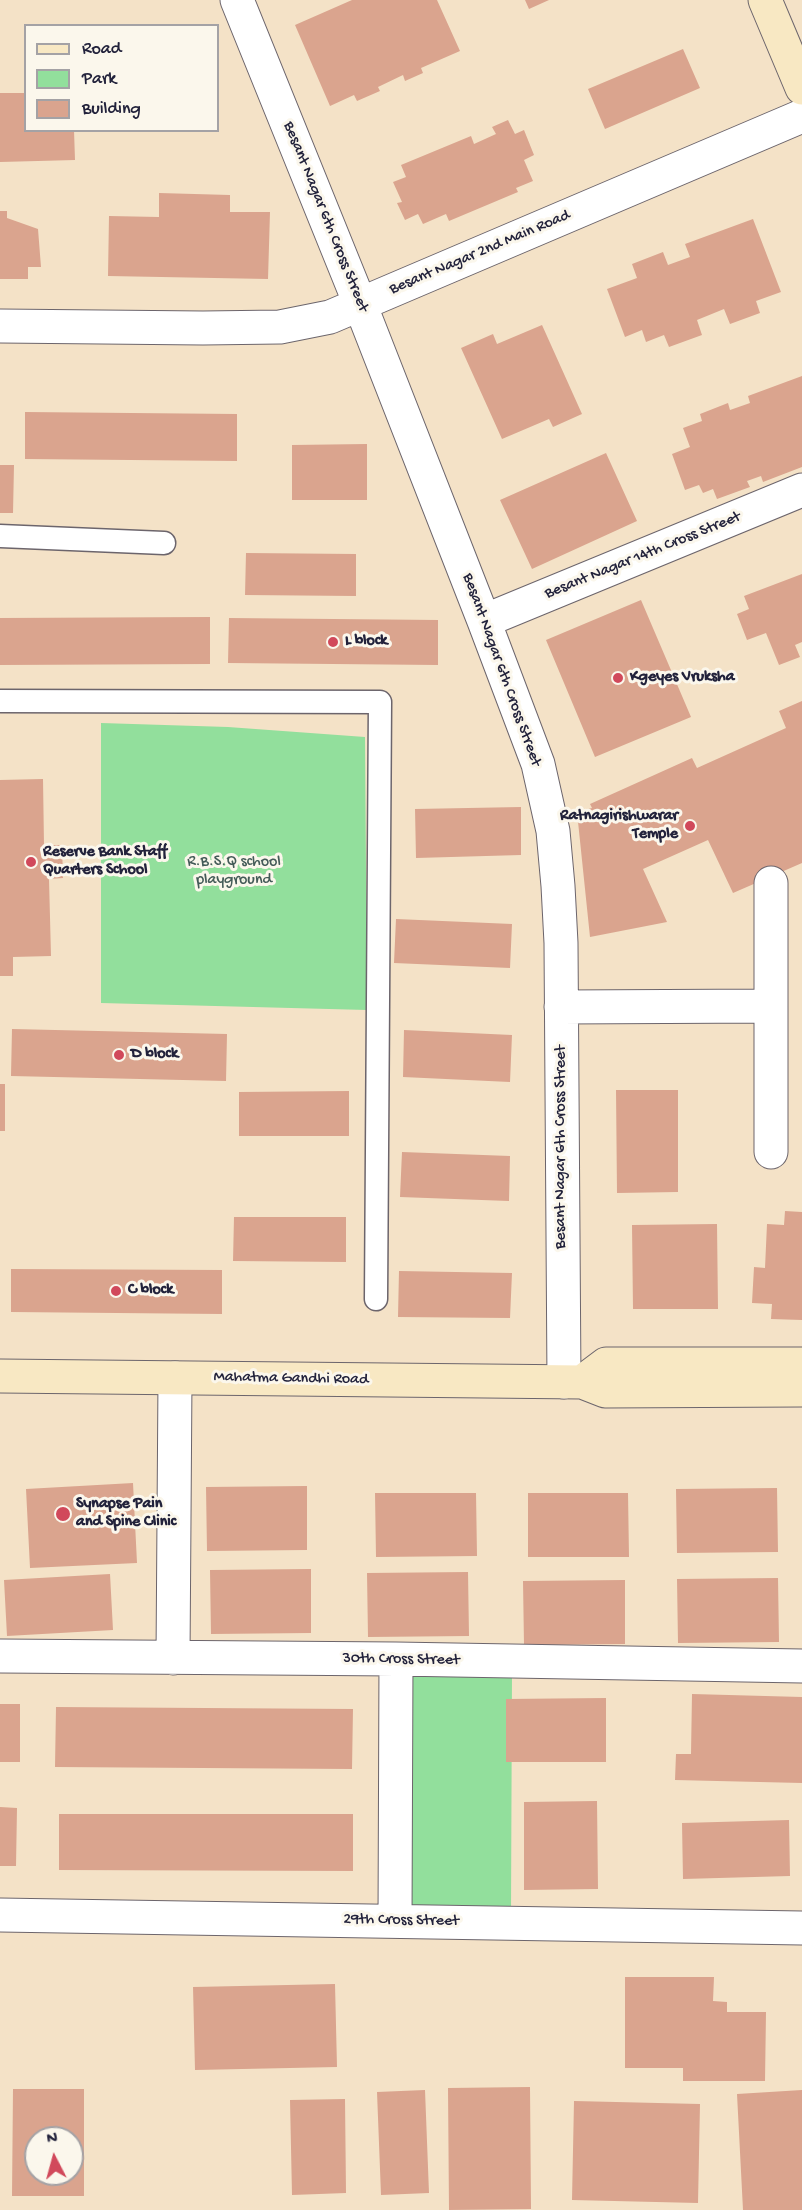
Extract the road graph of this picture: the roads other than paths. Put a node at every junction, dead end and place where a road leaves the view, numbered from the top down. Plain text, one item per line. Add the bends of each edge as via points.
1 (237, 0) edge
2 (765, 0) edge
3 (802, 88) edge
4 (802, 116) edge
5 (360, 304) junction
6 (0, 326) edge
7 (802, 490) edge
8 (0, 536) edge
9 (164, 543) dead end
10 (484, 621) junction
11 (0, 701) edge
12 (771, 883) dead end
13 (771, 1006) junction
14 (561, 1007) junction
15 (771, 1152) dead end
16 (376, 1299) dead end
17 (802, 1364) edge
18 (0, 1376) edge
19 (175, 1378) junction
20 (573, 1382) junction
21 (802, 1390) edge
22 (0, 1656) edge
23 (173, 1658) junction
24 (396, 1659) junction
25 (802, 1666) edge
26 (0, 1915) edge
27 (395, 1921) junction
28 (802, 1928) edge

1 - 5 street, Besant Nagar 6th Cross Street
2 - 3 main road
4 - 5 street, Besant Nagar 2nd Main Road
5 - 6 street, Besant Nagar 2nd Main Road via 330,317 280,327
5 - 10 street, Besant Nagar 6th Cross Street
7 - 10 street, Besant Nagar 14th Cross Street
8 - 9 lane
10 - 14 street, Besant Nagar 6th Cross Street via 538,764 553,831
11 - 16 lane via 380,702
12 - 13 street
13 - 14 street
13 - 15 street
14 - 20 street, Besant Nagar 6th Cross Street
17 - 20 main road via 606,1364
18 - 19 main road, Mahatma Gandhi Road
19 - 20 main road, Mahatma Gandhi Road
19 - 23 street
20 - 21 main road, Mahatma Gandhi Road via 605,1391
22 - 23 street, 30th Cross Street
23 - 24 street, 30th Cross Street
24 - 25 street, 30th Cross Street
24 - 27 street
26 - 27 street, 29th Cross Street
27 - 28 street, 29th Cross Street

